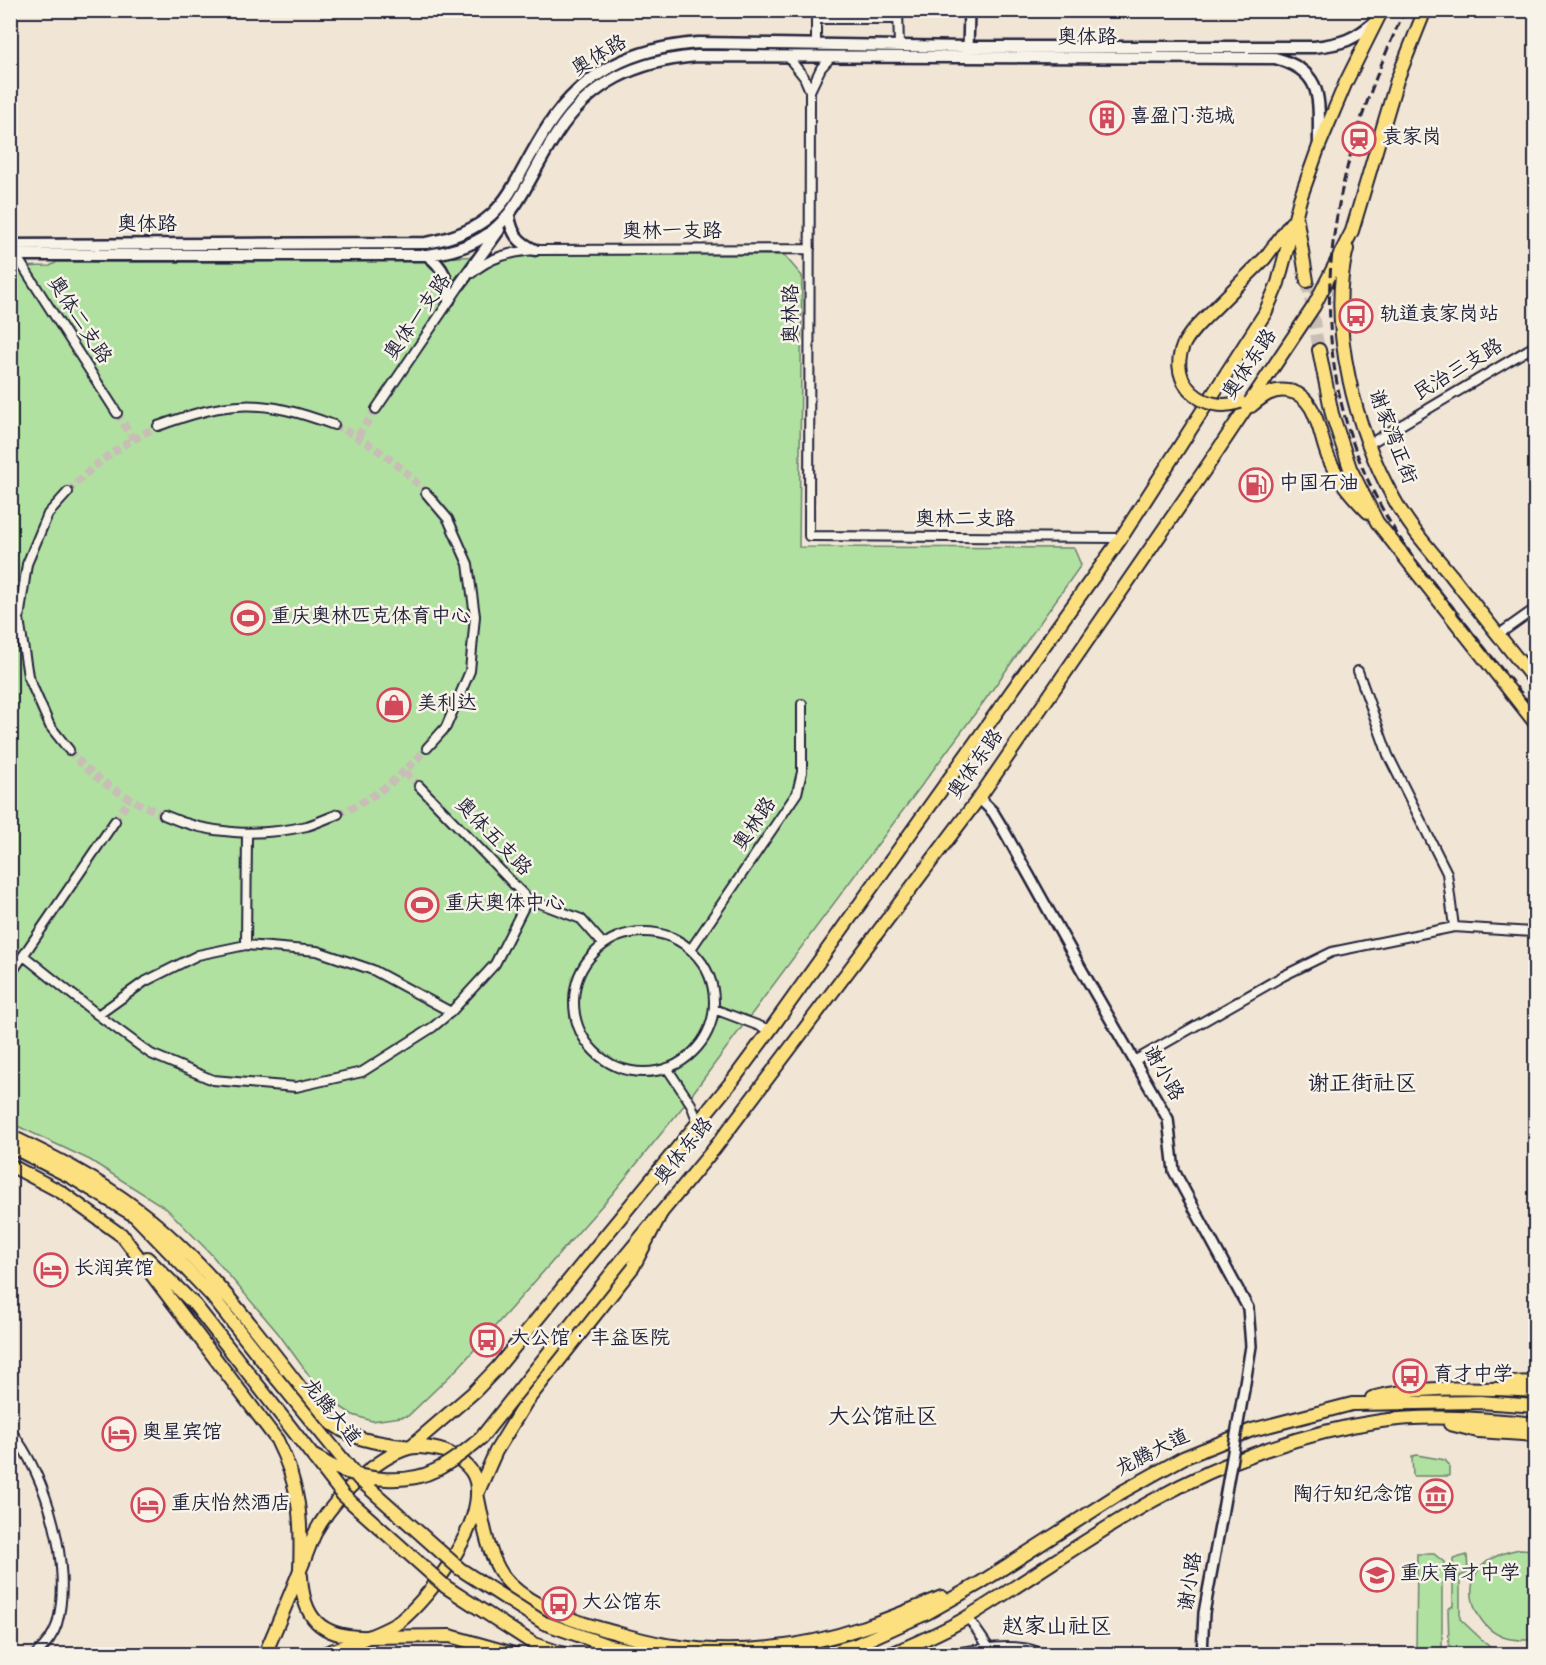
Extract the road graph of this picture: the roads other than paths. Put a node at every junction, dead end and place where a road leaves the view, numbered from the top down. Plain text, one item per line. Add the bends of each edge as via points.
1 (969, 10) edge
2 (1425, 10) edge
3 (898, 14) edge
4 (816, 15) edge
5 (1380, 15) edge
6 (816, 45) junction
7 (899, 46) junction
8 (968, 52) junction
9 (788, 57) junction
10 (831, 57) junction
11 (810, 91) junction
12 (1319, 146) junction
13 (1296, 214) junction
14 (509, 216) junction
15 (1352, 231) junction
16 (810, 249) junction
17 (12, 250) edge
18 (535, 250) junction
19 (427, 255) junction
20 (1307, 281) tunnel mouth
21 (460, 284) junction
22 (450, 300) junction
23 (1536, 345) edge
24 (1319, 350) tunnel mouth
25 (1241, 407) junction
26 (376, 409) tunnel mouth
27 (117, 413) tunnel mouth
28 (334, 425) tunnel mouth
29 (158, 426) tunnel mouth
30 (1369, 444) junction
31 (68, 492) tunnel mouth
32 (426, 493) tunnel mouth
33 (1377, 522) junction
34 (809, 536) joint
35 (1121, 538) junction
36 (1536, 608) edge
37 (15, 619) edge
38 (1498, 635) junction
39 (1358, 671) dead end
40 (1536, 682) edge
41 (802, 704) dead end
42 (1536, 724) edge
43 (427, 747) tunnel mouth
44 (69, 750) tunnel mouth
45 (419, 786) tunnel mouth
46 (979, 798) junction
47 (338, 814) tunnel mouth
48 (164, 815) tunnel mouth
49 (115, 821) tunnel mouth
50 (247, 834) junction
51 (528, 899) junction
52 (1454, 927) junction
53 (1536, 935) edge
54 (603, 944) junction
55 (246, 945) junction
56 (691, 949) junction
57 (24, 956) junction
58 (10, 975) edge
59 (714, 1009) junction
60 (451, 1012) junction
61 (98, 1015) junction
62 (770, 1030) junction
63 (1134, 1061) junction
64 (667, 1068) junction
65 (698, 1123) junction
66 (10, 1136) edge
67 (12, 1146) edge
68 (10, 1165) edge
69 (661, 1213) junction
70 (121, 1234) junction
71 (1536, 1382) edge
72 (1439, 1390) junction
73 (1536, 1391) edge
74 (1480, 1402) junction
75 (1352, 1404) junction
76 (1536, 1406) edge
77 (1422, 1419) junction
78 (1536, 1424) edge
79 (10, 1430) edge
80 (1478, 1431) junction
81 (1536, 1435) edge
82 (1536, 1444) edge
83 (410, 1448) junction
84 (312, 1455) junction
85 (477, 1494) junction
86 (300, 1570) junction
87 (980, 1583) junction
88 (964, 1619) junction
89 (366, 1637) junction
90 (988, 1648) junction
91 (36, 1654) edge
92 (266, 1654) edge
93 (323, 1654) edge
94 (514, 1654) edge
95 (564, 1654) edge
96 (653, 1654) edge
97 (824, 1654) edge
98 (891, 1654) edge
99 (912, 1654) edge
100 (952, 1654) edge
101 (1038, 1654) edge
102 (1202, 1654) edge

1 - 8 street
2 - 15 main road, 奥体东路 via 1398,80
3 - 4 street
3 - 7 street
4 - 6 street
5 - 8 main road, 奥体路 via 1351,40 1337,45
5 - 12 main road, 奥体东路
6 - 7 main road, 奥体路
6 - 17 main road, 奥体路 via 668,45 625,58 591,80 561,109 503,205 477,226 447,239 414,243
7 - 8 main road, 奥体路
8 - 10 main road, 奥体路
8 - 12 main road, 奥体路 via 1275,58 1300,68 1315,87
9 - 10 main road, 奥体路
9 - 11 street
9 - 14 main road, 奥体路 via 697,56 671,58 631,69 604,85 570,118
10 - 11 street, 奥林路
11 - 16 street, 奥林路
12 - 13 main road, 奥体东路
13 - 20 main road
13 - 25 main road, bridge via 1265,258 1190,335 1180,355 1180,371 1189,390 1209,404
13 - 35 main road, 奥体东路 via 1278,284 1265,313
14 - 18 main road via 515,236
14 - 19 main road, 奥体路 via 474,243 451,252
14 - 21 main road
15 - 25 main road, 奥体东路 via 1314,306 1257,390
15 - 30 main road, 谢家湾正街 via 1342,275 1341,328 1351,387
16 - 18 street, 奥林一支路
16 - 34 street, 奥林路
17 - 19 main road, 奥体路
17 - 27 street, 奥体二支路
18 - 21 street, 奥体一支路 via 492,259
19 - 22 main road via 444,272
21 - 22 street, 奥体一支路
22 - 26 street, 奥体一支路
23 - 30 street, 民治三支路
24 - 33 main road via 1332,414 1350,468
25 - 33 main road via 1271,392 1290,391 1305,398 1337,475
25 - 46 main road, 奥体东路
28 - 29 street via 278,408 233,405
30 - 38 main road, 谢家湾正街 via 1409,524
31 - 37 street via 48,514 27,564
32 - 43 street via 448,519 468,564 476,616 470,671 446,727
33 - 42 main road
34 - 35 street, 奥林二支路
35 - 62 main road, 奥体东路
36 - 38 street
37 - 44 street via 28,676 50,726
38 - 40 main road, 谢家湾正街
39 - 52 street via 1388,755 1447,873
41 - 56 street, 奥林路 via 802,772 797,793
45 - 51 street, 奥体五支路
46 - 63 street, 谢小路 via 998,820
46 - 69 main road, 奥体东路 via 714,1149
47 - 50 street via 308,826
48 - 50 street via 187,825
49 - 57 street
50 - 55 street
51 - 54 street, 奥体五支路 via 580,919
51 - 60 street via 495,964
52 - 53 street
52 - 63 street via 1332,952
54 - 56 street via 624,934 648,931 671,937
54 - 64 street via 586,960 576,981 573,1005 578,1028 590,1048 608,1063 631,1071
55 - 60 street via 317,951 373,970
55 - 61 street via 198,955 144,982
56 - 59 street via 705,966 713,987
57 - 58 street
57 - 61 street
59 - 62 street
59 - 64 street via 708,1031 696,1050
60 - 61 street via 433,1028 362,1072 296,1087 213,1080 151,1054
62 - 65 main road, 奥体东路
63 - 102 street, 谢小路, bridge via 1168,1119 1174,1171 1248,1308 1251,1346 1204,1613
64 - 65 street via 691,1104
65 - 83 main road, 奥体东路 via 497,1368
66 - 83 main road via 75,1168 136,1208 176,1241 237,1306 322,1416 337,1428 362,1439
67 - 96 main road, 龙腾大道, bridge via 135,1216 211,1295 359,1479 460,1569 544,1623 609,1646
68 - 70 main road, 龙腾大道 via 61,1192
69 - 84 main road, bridge via 481,1438 457,1458 434,1471 408,1478 378,1479 337,1468
69 - 85 main road, 奥体东路 via 633,1267 526,1402 496,1451
70 - 84 main road, 龙腾大道, bridge via 195,1305
70 - 86 main road via 276,1440 297,1489 302,1531
71 - 72 main road
72 - 73 main road
72 - 74 main road
72 - 75 main road via 1376,1396
74 - 75 main road, 龙腾大道
74 - 76 main road, 龙腾大道
75 - 87 main road, 龙腾大道 via 1252,1430 1184,1458 1122,1492
77 - 78 main road
77 - 80 main road
77 - 88 main road via 1341,1429 1245,1458 1105,1528
79 - 91 street via 42,1490 55,1528 60,1565 57,1625 48,1643
80 - 81 main road
80 - 82 main road
83 - 85 main road via 429,1447 449,1453 473,1474
83 - 86 main road via 390,1456 353,1484 320,1523
84 - 95 main road, 龙腾大道, bridge via 343,1495 447,1587 534,1644
85 - 87 main road via 494,1559 514,1587 556,1613 584,1624 673,1646 714,1650 808,1642 860,1629
85 - 89 main road via 466,1533 420,1603 397,1623
86 - 89 main road via 302,1595 310,1615 324,1629 344,1637
86 - 92 main road
87 - 97 main road, 龙腾大道 via 897,1627
88 - 90 street
88 - 98 main road
88 - 99 main road
89 - 93 main road
89 - 94 main road via 450,1636
90 - 100 street
90 - 101 street via 1031,1649

